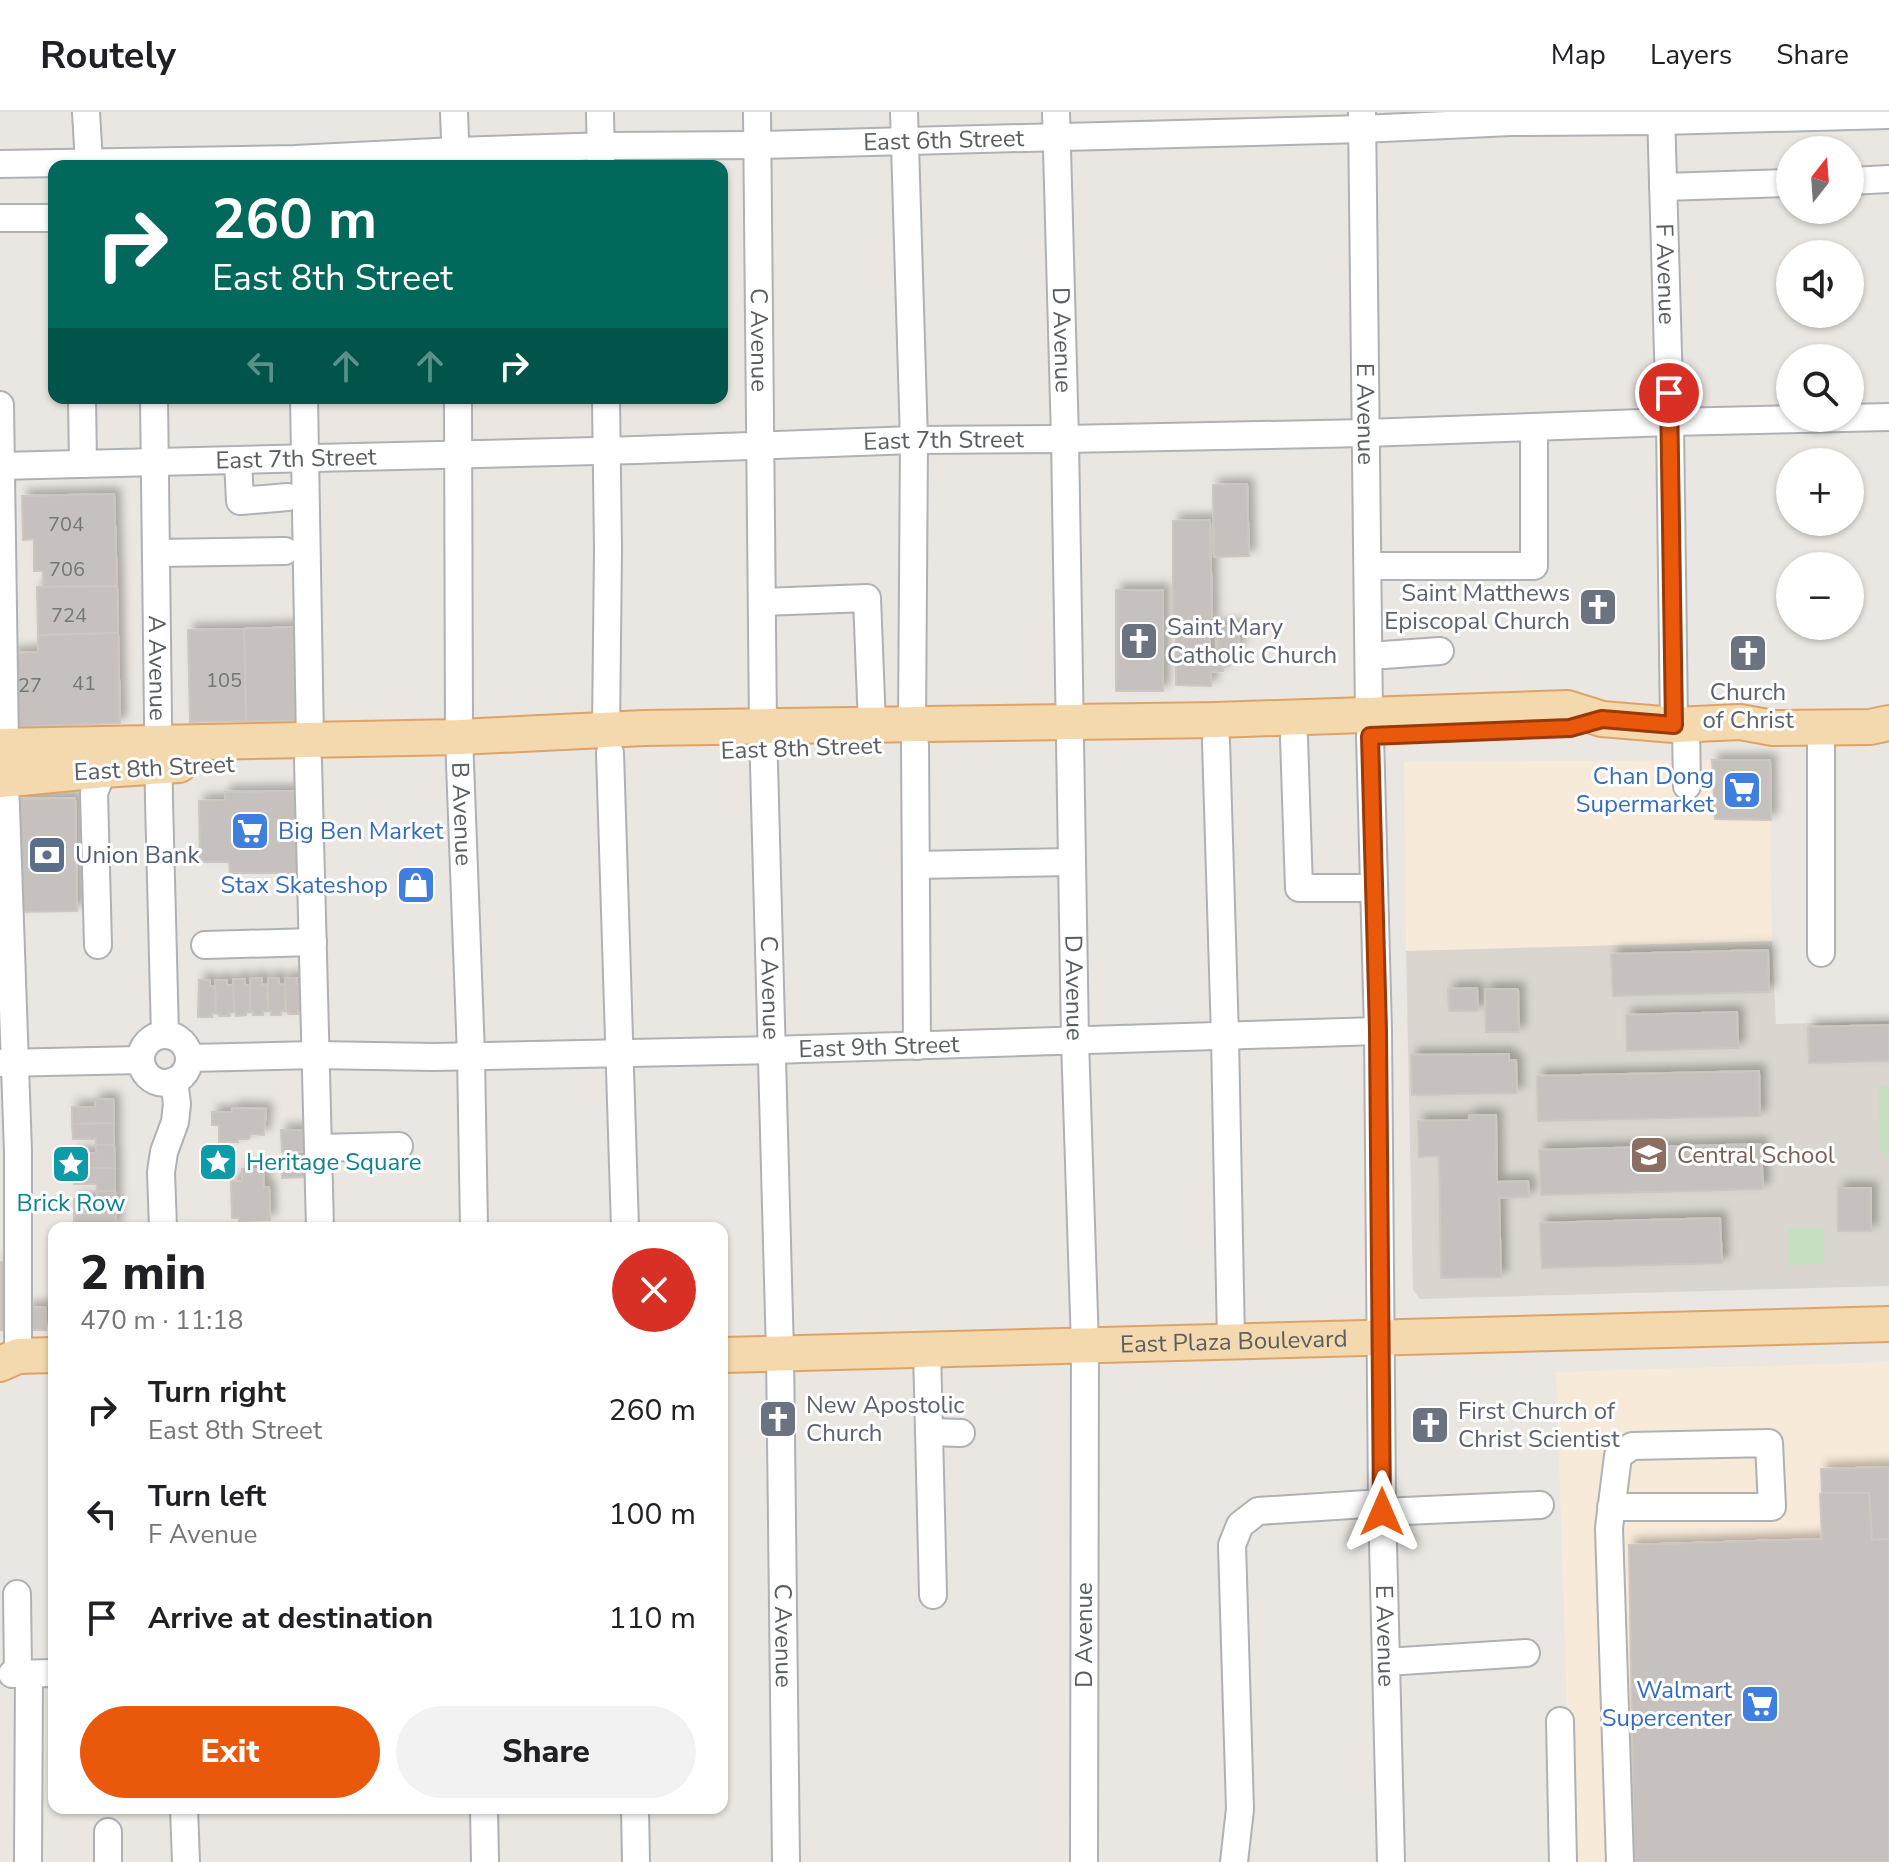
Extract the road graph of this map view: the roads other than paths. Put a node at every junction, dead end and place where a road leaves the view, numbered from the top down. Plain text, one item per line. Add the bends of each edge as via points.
1 (86, 112) edge
2 (454, 112) edge
3 (600, 112) edge
4 (757, 112) edge
5 (904, 112) edge
6 (1811, 114) edge
7 (1889, 115) edge
8 (1510, 117) edge
9 (1661, 117) edge
10 (1362, 121) edge
11 (1201, 123) edge
12 (1056, 124) edge
13 (905, 141) junction
14 (758, 145) junction
15 (601, 156) edge
16 (456, 158) edge
17 (89, 160) edge
18 (376, 160) edge
19 (48, 163) edge
20 (0, 164) edge
21 (1889, 179) edge
22 (1864, 180) edge
23 (1776, 183) edge
24 (1663, 187) junction
25 (0, 218) edge
26 (48, 218) edge
27 (82, 404) edge
28 (154, 404) edge
29 (304, 404) edge
30 (458, 404) edge
31 (606, 404) edge
32 (0, 405) edge
33 (1889, 417) edge
34 (1670, 422) junction
35 (1534, 427) junction
36 (1366, 433) junction
37 (1065, 439) junction
38 (914, 440) junction
39 (761, 444) junction
40 (607, 451) junction
41 (459, 454) junction
42 (306, 459) junction
43 (238, 460) junction
44 (156, 463) junction
45 (83, 464) junction
46 (1, 466) edge
47 (288, 497) dead end
48 (285, 551) dead end
49 (156, 553) junction
50 (1368, 566) junction
51 (763, 602) junction
52 (1440, 651) dead end
53 (1369, 656) junction
54 (1889, 710) edge
55 (1740, 722) junction
56 (1889, 723) edge
57 (1680, 725) junction
58 (872, 726) junction
59 (1369, 726) junction
60 (1821, 727) junction
61 (1070, 732) junction
62 (914, 735) junction
63 (1294, 738) junction
64 (764, 739) junction
65 (608, 741) junction
66 (1216, 741) junction
67 (460, 747) junction
68 (309, 750) junction
69 (159, 754) junction
70 (2, 763) edge
71 (103, 770) junction
72 (1687, 786) dead end
73 (1072, 862) junction
74 (916, 865) junction
75 (1374, 888) junction
76 (313, 942) junction
77 (98, 945) dead end
78 (205, 945) dead end
79 (1821, 953) dead end
80 (1378, 1031) junction
81 (165, 1035) junction
82 (1225, 1037) junction
83 (1075, 1040) junction
84 (917, 1046) junction
85 (771, 1050) junction
86 (621, 1052) junction
87 (315, 1055) junction
88 (471, 1055) junction
89 (189, 1058) junction
90 (141, 1060) junction
91 (7, 1063) edge
92 (174, 1081) junction
93 (399, 1146) dead end
94 (318, 1148) junction
95 (163, 1222) edge
96 (320, 1222) edge
97 (474, 1222) edge
98 (625, 1222) edge
99 (1889, 1324) edge
100 (1381, 1338) junction
101 (1231, 1341) junction
102 (1085, 1346) junction
103 (927, 1350) junction
104 (780, 1353) junction
105 (728, 1355) edge
106 (48, 1356) edge
107 (6, 1364) edge
108 (48, 1377) edge
109 (930, 1432) junction
110 (961, 1433) dead end
111 (1540, 1505) dead end
112 (1382, 1507) junction
113 (1611, 1507) junction
114 (17, 1594) dead end
115 (933, 1595) dead end
116 (1526, 1653) dead end
117 (1386, 1662) junction
118 (25, 1674) edge
119 (1560, 1721) dead end
120 (184, 1814) edge
121 (484, 1814) edge
122 (635, 1814) edge
123 (108, 1832) dead end
124 (28, 1862) edge
125 (108, 1862) edge
126 (186, 1862) edge
127 (485, 1862) edge
128 (636, 1862) edge
129 (786, 1862) edge
130 (1084, 1862) edge
131 (1234, 1862) edge
132 (1391, 1862) edge
133 (1563, 1862) edge
134 (1620, 1862) edge

1 - 17 street
2 - 16 street
3 - 15 street
4 - 14 street, C Avenue
5 - 13 street
6 - 7 street, East 6th Street
6 - 9 street, East 6th Street
8 - 9 street, East 6th Street
8 - 10 street, East 6th Street
9 - 24 street, F Avenue
10 - 11 street, East 6th Street
10 - 36 street, E Avenue
11 - 12 street, East 6th Street
12 - 13 street, East 6th Street
12 - 37 street, D Avenue
13 - 14 street, East 6th Street
13 - 38 street
14 - 15 street, East 6th Street
14 - 39 street, C Avenue
15 - 16 street, East 6th Street
16 - 18 street, East 6th Street
19 - 20 street, East 6th Street
21 - 22 street
23 - 24 street
24 - 34 street, F Avenue
25 - 26 street
27 - 45 street
28 - 44 street, A Avenue
29 - 42 street
30 - 41 street, B Avenue
31 - 40 street
32 - 46 street
33 - 34 street, East 7th Street
34 - 35 street, East 7th Street
34 - 57 street, F Avenue
35 - 36 street, East 7th Street
35 - 50 street via 1534,566
36 - 37 street, East 7th Street
36 - 50 street, E Avenue
37 - 38 street, East 7th Street
37 - 61 street, D Avenue
38 - 39 street, East 7th Street
38 - 62 street
39 - 40 street, East 7th Street
39 - 51 street, C Avenue
40 - 41 street, East 7th Street
40 - 65 street
41 - 42 street, East 7th Street
41 - 67 street, B Avenue
42 - 43 street, East 7th Street
42 - 68 street
43 - 44 street, East 7th Street
43 - 47 street via 240,501
44 - 45 street, East 7th Street
44 - 49 street, A Avenue
45 - 46 street, East 7th Street
46 - 70 street
48 - 49 street
49 - 69 street, A Avenue
50 - 53 street, E Avenue
51 - 58 street via 867,598
51 - 64 street, C Avenue
52 - 53 street
53 - 59 street, E Avenue
54 - 55 main road, East 8th Street via 1865,703 1770,706
55 - 57 main road, East 8th Street
55 - 60 main road, East 8th Street
56 - 60 main road, East 8th Street
57 - 59 main road, East 8th Street via 1602,719 1567,708
57 - 72 street, F Avenue
58 - 62 main road, East 8th Street
58 - 64 main road, East 8th Street
59 - 61 main road, East 8th Street
59 - 63 main road, East 8th Street
59 - 75 street, E Avenue
60 - 79 street
61 - 62 main road, East 8th Street
61 - 66 main road, East 8th Street
61 - 73 street, D Avenue
62 - 64 main road, East 8th Street
62 - 74 street
63 - 66 main road, East 8th Street
63 - 75 street via 1299,888
64 - 65 main road, East 8th Street
64 - 85 street, C Avenue
65 - 67 main road, East 8th Street
65 - 86 street
66 - 82 street
67 - 68 main road, East 8th Street
67 - 88 street, B Avenue
68 - 69 main road, East 8th Street
68 - 76 street
69 - 70 main road, East 8th Street
69 - 71 main road, East 8th Street
69 - 81 street, A Avenue
70 - 71 main road, East 8th Street
70 - 91 street
71 - 77 street via 94,793
73 - 74 street
73 - 83 street, D Avenue
74 - 84 street
75 - 80 street, E Avenue
76 - 78 street
76 - 87 street
80 - 82 street, East 9th Street
80 - 100 street, E Avenue
81 - 89 street via 179,1039
81 - 90 street via 145,1045
82 - 83 street, East 9th Street
82 - 101 street
83 - 84 street, East 9th Street
83 - 102 street, D Avenue
84 - 85 street, East 9th Street
85 - 86 street, East 9th Street
85 - 104 street, C Avenue
86 - 88 street, East 9th Street
86 - 98 street
87 - 88 street, East 9th Street
87 - 89 street, East 9th Street
87 - 94 street
88 - 97 street, B Avenue
89 - 92 street via 185,1072
90 - 91 street
90 - 92 street via 152,1079
91 - 107 street via 18,1152
92 - 95 street via 175,1122 161,1172
93 - 94 street
94 - 96 street
99 - 100 main road, East Plaza Boulevard
100 - 101 main road, East Plaza Boulevard
100 - 112 street, E Avenue
101 - 102 main road, East Plaza Boulevard
102 - 103 main road, East Plaza Boulevard
102 - 130 street, D Avenue
103 - 104 main road, East Plaza Boulevard
103 - 109 street
104 - 105 main road, East Plaza Boulevard
104 - 129 street, C Avenue
106 - 107 main road
107 - 108 main road via 23,1375
109 - 110 street
109 - 115 street
111 - 112 street
112 - 117 street, E Avenue
112 - 131 street via 1258,1511 1240,1525 1232,1545 1240,1809
113 - 113 street via 1618,1456 1632,1446 1769,1443 1772,1507
113 - 134 street
114 - 118 street
116 - 117 street
117 - 132 street, E Avenue
118 - 124 street
119 - 133 street
120 - 126 street
121 - 127 street
122 - 128 street
123 - 125 street

